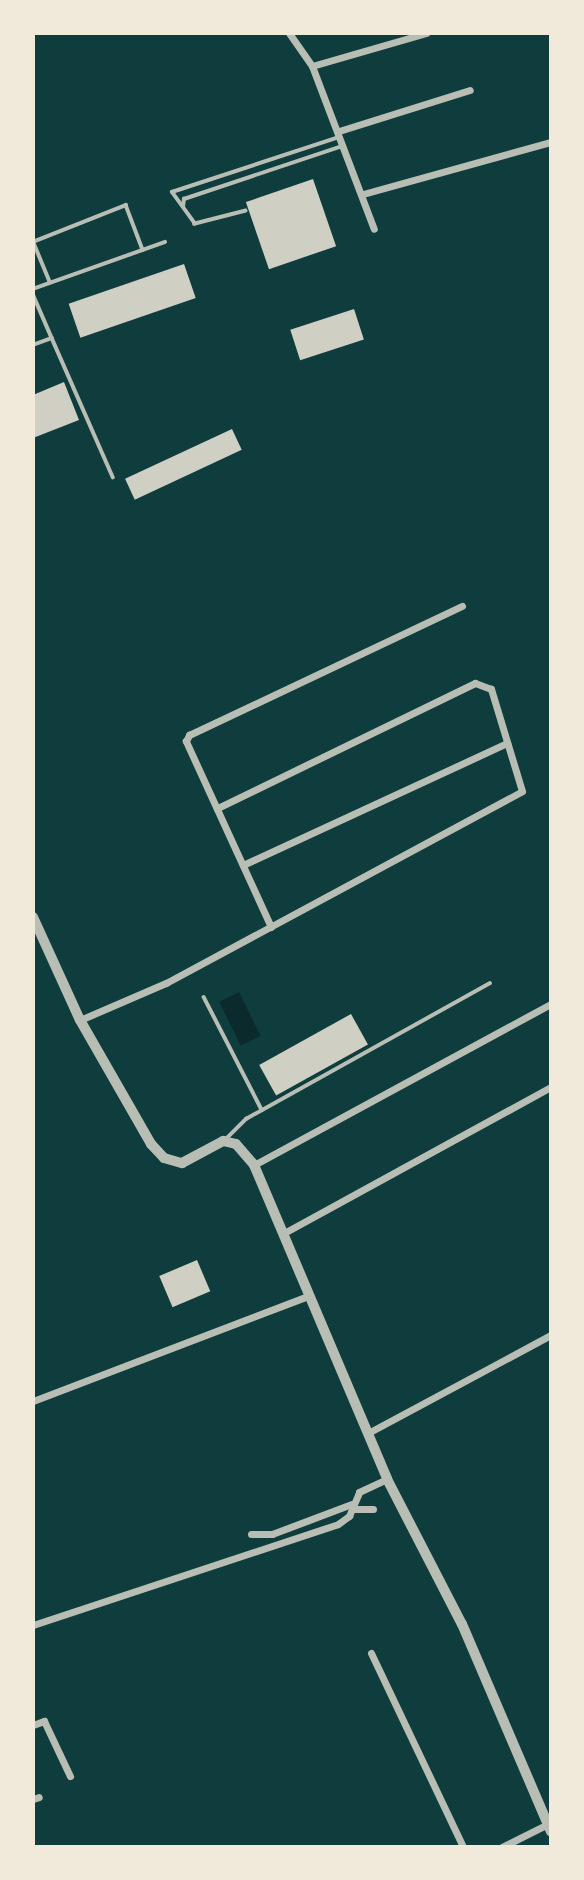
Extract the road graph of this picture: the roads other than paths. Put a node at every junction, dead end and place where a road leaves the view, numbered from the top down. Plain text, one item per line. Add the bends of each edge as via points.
1 (289, 33) edge
2 (426, 33) edge
3 (312, 66) junction
4 (470, 90) dead end
5 (340, 134) junction
6 (551, 142) edge
7 (344, 145) junction
8 (363, 194) junction
9 (183, 207) junction
10 (246, 211) dead end
11 (374, 229) dead end
12 (165, 242) dead end
13 (143, 250) junction
14 (50, 283) junction
15 (33, 291) edge
16 (52, 338) junction
17 (33, 345) edge
18 (113, 477) dead end
19 (462, 606) dead end
20 (507, 743) junction
21 (217, 808) junction
22 (243, 865) junction
23 (33, 917) edge
24 (271, 927) junction
25 (490, 984) dead end
26 (204, 997) dead end
27 (551, 1004) edge
28 (80, 1020) junction
29 (551, 1087) edge
30 (262, 1110) junction
31 (223, 1142) junction
32 (254, 1165) junction
33 (284, 1233) junction
34 (308, 1296) junction
35 (551, 1335) edge
36 (33, 1401) edge
37 (368, 1433) junction
38 (387, 1479) junction
39 (352, 1506) junction
40 (373, 1509) dead end
41 (251, 1534) dead end
42 (33, 1625) edge
43 (371, 1653) dead end
44 (33, 1725) edge
45 (70, 1776) dead end
46 (549, 1828) edge
47 (463, 1847) edge
48 (502, 1847) edge

1 - 3 street
2 - 3 street
3 - 5 street
4 - 5 street
5 - 7 street
5 - 9 lane via 172,191
6 - 8 street
7 - 8 street
7 - 9 lane via 184,199
8 - 11 street
9 - 10 lane via 195,224
12 - 13 lane
13 - 14 lane
13 - 14 lane via 126,205 33,242
14 - 15 lane
15 - 16 lane
16 - 17 lane
16 - 18 lane
19 - 21 street via 189,735 186,741
20 - 21 street via 491,689 475,683
20 - 22 street
20 - 24 street via 522,791
21 - 22 street
22 - 24 street
23 - 28 street
24 - 28 street via 166,983
25 - 30 lane
26 - 30 lane
27 - 32 street
28 - 31 street via 151,1144 164,1158 182,1163
29 - 33 street
30 - 31 lane
31 - 32 street via 236,1144
32 - 33 street
33 - 34 street
34 - 36 street
34 - 37 street
35 - 37 street
37 - 38 street
38 - 39 street via 359,1492
38 - 46 street via 462,1624
39 - 40 street
39 - 41 street via 272,1534
39 - 42 street via 349,1516 325,1529
43 - 47 street
44 - 45 street via 44,1721
46 - 48 street

